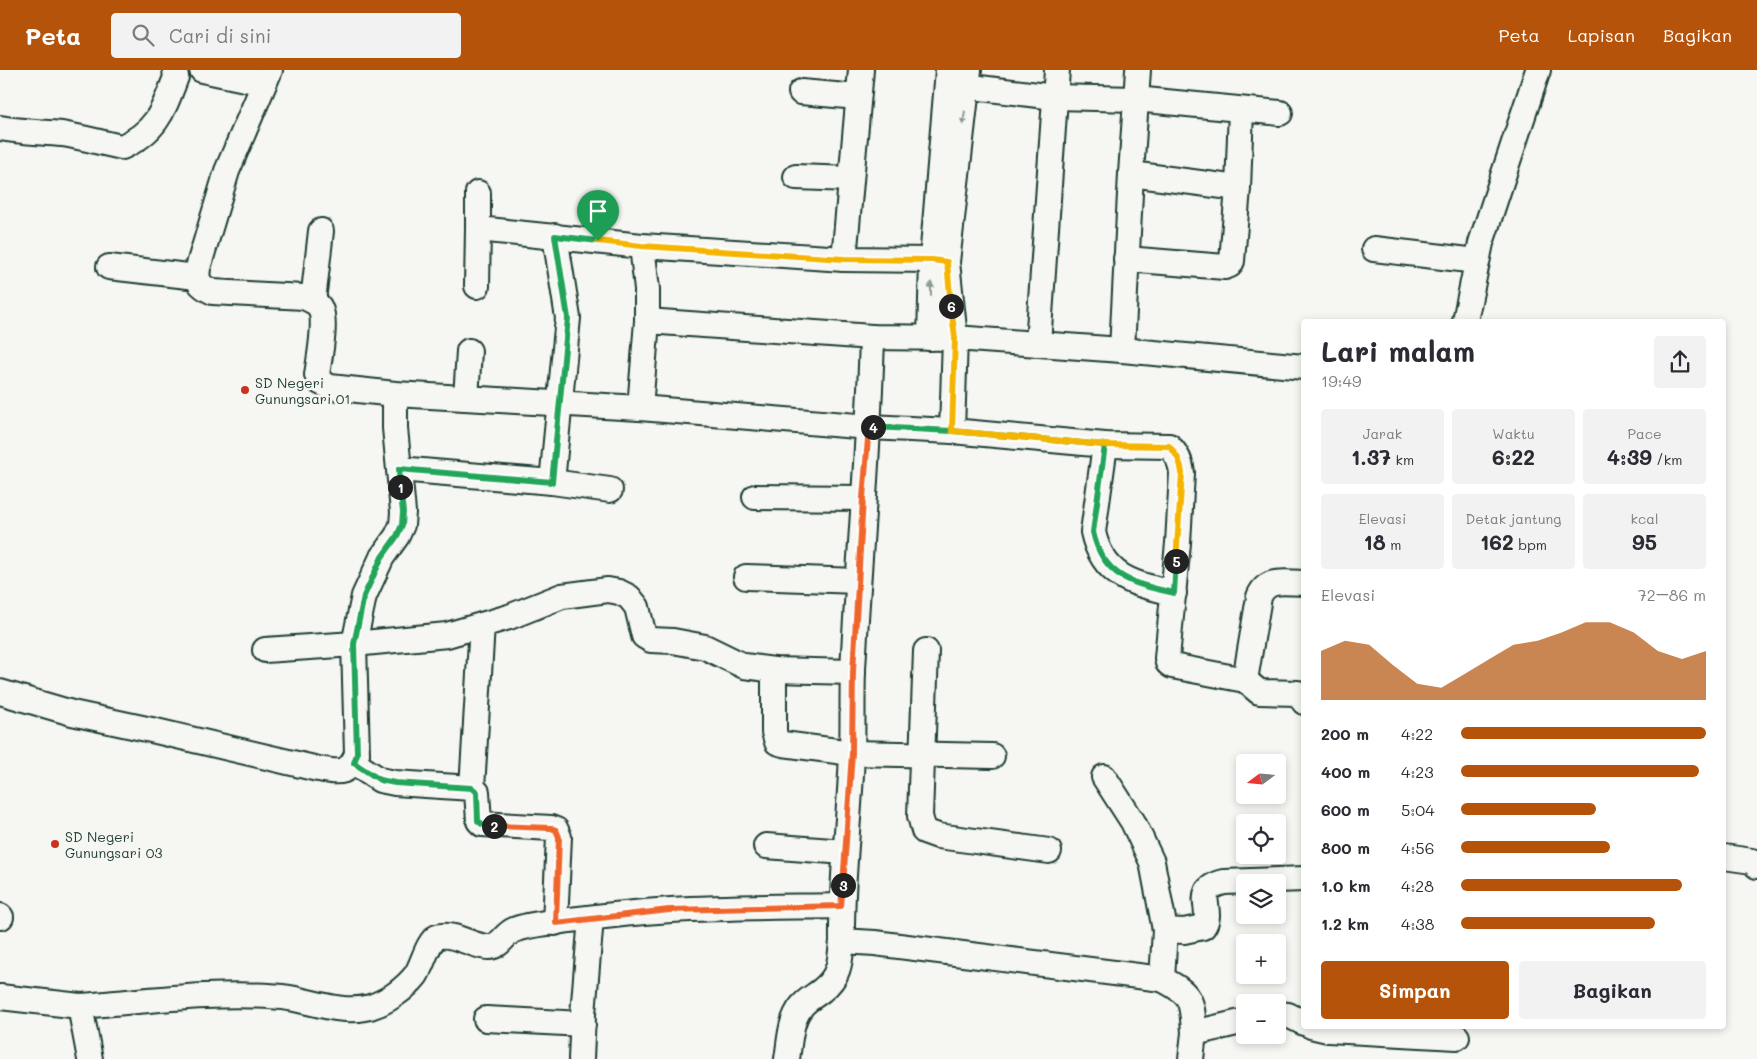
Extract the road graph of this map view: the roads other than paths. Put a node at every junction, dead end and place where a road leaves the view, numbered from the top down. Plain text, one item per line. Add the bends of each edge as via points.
1 (175, 70) edge
2 (202, 70) edge
3 (861, 70) edge
4 (1058, 70) edge
5 (1138, 70) edge
6 (1538, 70) edge
7 (267, 77) edge
8 (958, 78) edge
9 (801, 92) dead end
10 (858, 97) junction
11 (1055, 97) junction
12 (1135, 99) junction
13 (1241, 110) junction
14 (1280, 112) dead end
15 (0, 128) edge
16 (1130, 174) junction
17 (796, 177) dead end
18 (851, 179) junction
19 (1238, 188) junction
20 (478, 193) dead end
21 (478, 229) junction
22 (321, 231) dead end
23 (555, 236) junction
24 (642, 246) junction
25 (1374, 249) dead end
26 (844, 259) junction
27 (1126, 259) junction
28 (939, 261) junction
29 (1477, 261) junction
30 (109, 268) dead end
31 (197, 277) junction
32 (477, 286) dead end
33 (313, 301) junction
34 (1465, 319) edge
35 (647, 321) junction
36 (872, 338) junction
37 (930, 338) junction
38 (955, 338) junction
39 (1038, 344) junction
40 (1122, 350) junction
41 (469, 351) dead end
42 (1301, 367) edge
43 (395, 394) junction
44 (466, 398) junction
45 (560, 403) junction
46 (640, 408) junction
47 (869, 427) junction
48 (952, 431) junction
49 (1105, 445) junction
50 (399, 469) junction
51 (552, 482) junction
52 (610, 490) dead end
53 (755, 497) dead end
54 (863, 498) junction
55 (746, 577) dead end
56 (858, 582) junction
57 (1301, 583) edge
58 (1174, 593) junction
59 (482, 625) junction
60 (354, 644) junction
61 (265, 650) dead end
62 (926, 651) dead end
63 (774, 670) junction
64 (853, 672) junction
65 (1245, 680) junction
66 (0, 692) edge
67 (1301, 698) edge
68 (852, 753) junction
69 (923, 755) junction
70 (992, 756) dead end
71 (354, 763) junction
72 (1104, 777) dead end
73 (472, 788) junction
74 (766, 846) dead end
75 (1049, 851) dead end
76 (845, 852) junction
77 (1726, 857) edge
78 (1757, 866) edge
79 (1301, 879) edge
80 (841, 906) junction
81 (591, 918) junction
82 (556, 923) junction
83 (1165, 930) junction
84 (842, 941) junction
85 (1162, 979) junction
86 (0, 997) edge
87 (80, 1006) junction
88 (1286, 1015) edge
89 (486, 1019) dead end
90 (1301, 1022) edge
91 (1236, 1023) edge
92 (583, 1024) junction
93 (1324, 1029) edge
94 (1194, 1034) junction
95 (1458, 1041) edge
96 (90, 1059) edge
97 (582, 1059) edge
98 (787, 1059) edge
99 (1191, 1059) edge

1 - 15 street via 176,77 157,120 145,134 122,147 62,134
2 - 7 street
3 - 10 street
4 - 11 street
5 - 12 street
6 - 29 street
7 - 31 street via 227,171
8 - 11 street
8 - 28 street
9 - 10 street
10 - 18 street
11 - 12 street
11 - 39 street
12 - 13 street
12 - 16 street
13 - 14 street
13 - 19 street
16 - 19 street
16 - 27 street
17 - 18 street
18 - 26 street
19 - 27 street via 1230,265 1225,268
20 - 21 street
21 - 23 street
21 - 32 street
22 - 33 street
23 - 24 street
23 - 45 street via 568,318
24 - 26 street
24 - 35 street
25 - 29 street
26 - 28 street
27 - 40 street
37 -> 28 street
28 - 38 street
29 - 34 street
30 - 31 street
31 - 33 street via 202,287 212,292 304,297
33 - 43 street via 321,309 323,323 320,382 330,387
35 - 36 street
35 - 46 street
36 - 37 street
36 - 47 street
37 - 38 street
38 - 39 street
38 - 48 street
39 - 40 street
40 - 42 street
41 - 44 street
43 - 44 street
43 - 50 street
44 - 45 street
45 - 46 street
45 - 51 street
46 - 47 street
47 - 48 street
47 - 54 street
48 - 49 street
49 - 58 street via 1093,532 1096,545 1117,574 1126,580
49 - 58 street via 1169,446 1181,462
50 - 51 street
50 - 60 street via 402,525 382,557 364,596
51 - 52 street
53 - 54 street
54 - 56 street
55 - 56 street
56 - 64 street
57 - 65 street via 1271,583 1263,587
58 - 65 street via 1168,663
59 - 60 street via 447,636
59 - 63 street via 562,596 608,590 629,597 637,607 644,636 651,640 705,647 744,666
59 - 73 street
60 - 61 street
60 - 71 street via 357,754
62 - 69 street
63 - 64 street
63 - 68 street via 774,732 777,742
64 - 68 street
65 - 67 street via 1258,692 1298,693
66 - 71 street via 72,713 318,769 339,772 348,770
68 - 69 street
68 - 76 street
69 - 70 street
69 - 75 street via 920,816 924,831 938,836
71 - 73 street via 380,780
72 - 83 street via 1133,822 1152,862
73 - 82 street via 477,792 478,821 482,824 556,830 559,837
74 - 76 street
76 - 80 street
77 - 78 street via 1752,861
79 - 83 street via 1214,884 1205,895 1206,923 1203,927
80 - 81 street via 669,910
80 - 84 street
81 - 82 street
81 - 92 street
82 - 87 street via 514,930 496,946 488,948 447,936 435,938 416,975 406,986 385,1001 369,1007 346,1010 284,997 212,995
83 - 85 street
84 - 85 street
84 - 98 street via 840,966 834,977 810,997 793,1021
85 - 94 street via 1186,994 1193,1014
86 - 87 street
87 - 96 street
88 - 90 street
89 - 92 street
91 - 94 street
92 - 97 street
93 - 95 street
94 - 99 street

